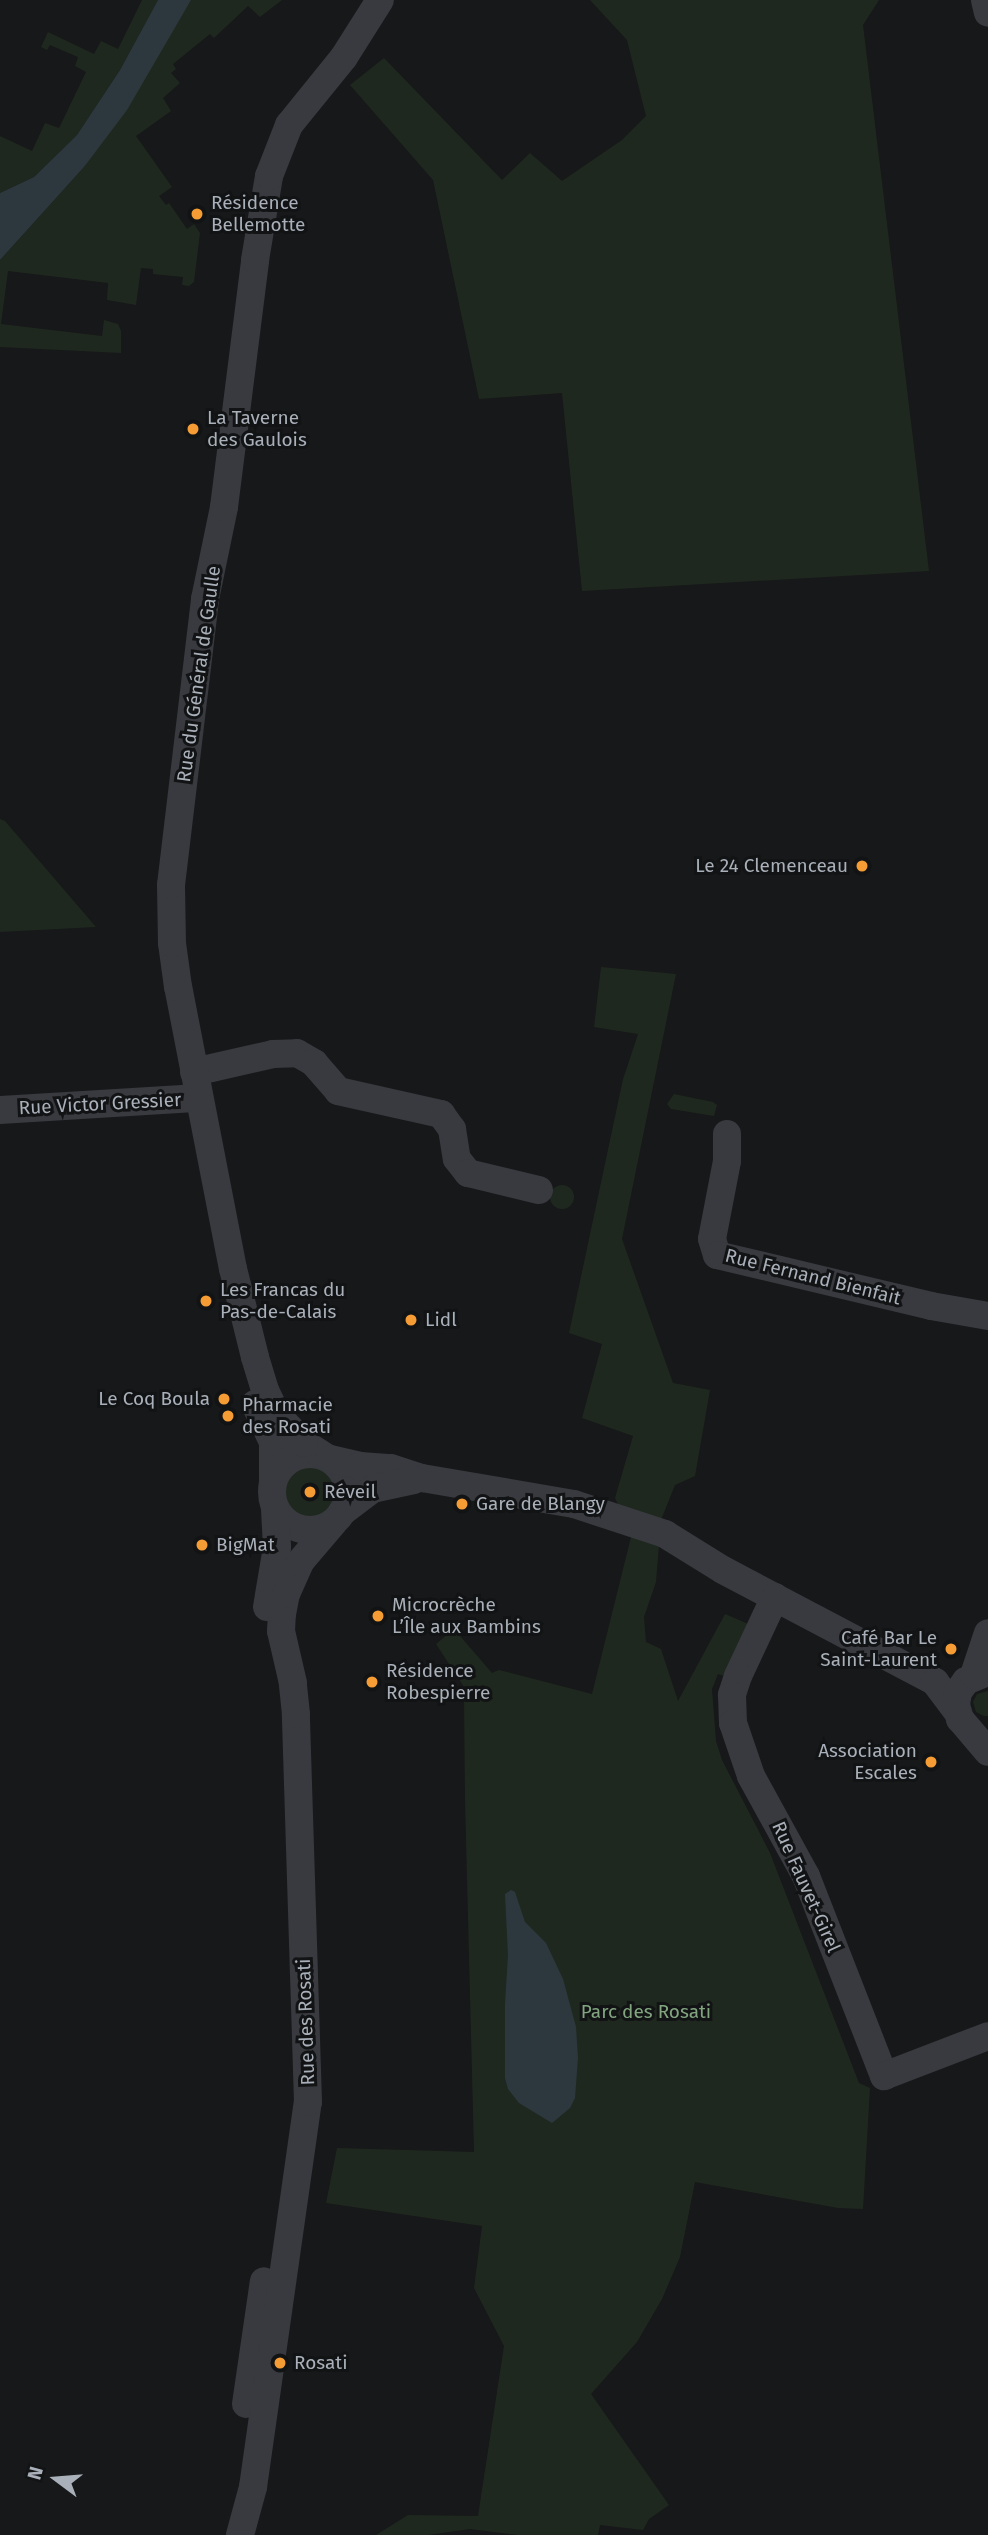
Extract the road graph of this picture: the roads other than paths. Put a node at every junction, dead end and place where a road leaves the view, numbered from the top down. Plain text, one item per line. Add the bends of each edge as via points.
1 (380, 0) edge
2 (985, 0) edge
3 (988, 13) edge
4 (197, 1085) junction
5 (0, 1110) edge
6 (727, 1134) dead end
7 (539, 1189) dead end
8 (238, 1295) junction
9 (988, 1316) edge
10 (327, 1458) junction
11 (422, 1479) junction
12 (273, 1481) junction
13 (275, 1509) junction
14 (338, 1517) junction
15 (775, 1597) junction
16 (988, 1633) edge
17 (977, 1675) edge
18 (935, 1682) junction
19 (972, 1725) edge
20 (988, 1752) edge
21 (988, 2036) edge
22 (227, 2535) edge
23 (240, 2535) edge

1 - 4 street, Rue du Général de Gaulle via 344,57 289,125 271,165 263,202 172,864 172,943
2 - 3 street
4 - 5 street, Rue Victor Gressier
4 - 7 street, Rue Victor Gressier via 273,1054 297,1054 314,1063 338,1091 441,1114 452,1129 457,1159 468,1173
4 - 8 street, Rue du Général de Gaulle
6 - 9 street, Rue Fernand Bienfait via 727,1161 712,1239 717,1255
8 - 10 street, Rue du Général de Gaulle via 273,1408 293,1432
8 - 12 street, Rue du Général de Gaulle via 249,1387 275,1452
10 - 11 street via 391,1468
10 - 12 street via 307,1453 291,1458
10 - 14 street via 347,1482 348,1495
11 - 14 street, Rue des Rosati via 372,1489
11 - 15 street via 590,1507 678,1540
12 - 13 street
13 - 14 street via 287,1523 305,1530 323,1528
13 - 22 street, Rue des Rosati via 277,1547 265,1640 277,1714 289,2104
14 - 23 street, Rue des Rosati via 300,1562 285,1594 282,1614 296,1714 308,2102 253,2487
15 - 18 street
15 - 21 street, Rue Fauvet-Girel via 737,1676 733,1723 751,1776 806,1876 884,2076
16 - 17 street
17 - 18 street
17 - 19 street via 958,1692
18 - 19 street
19 - 20 street

